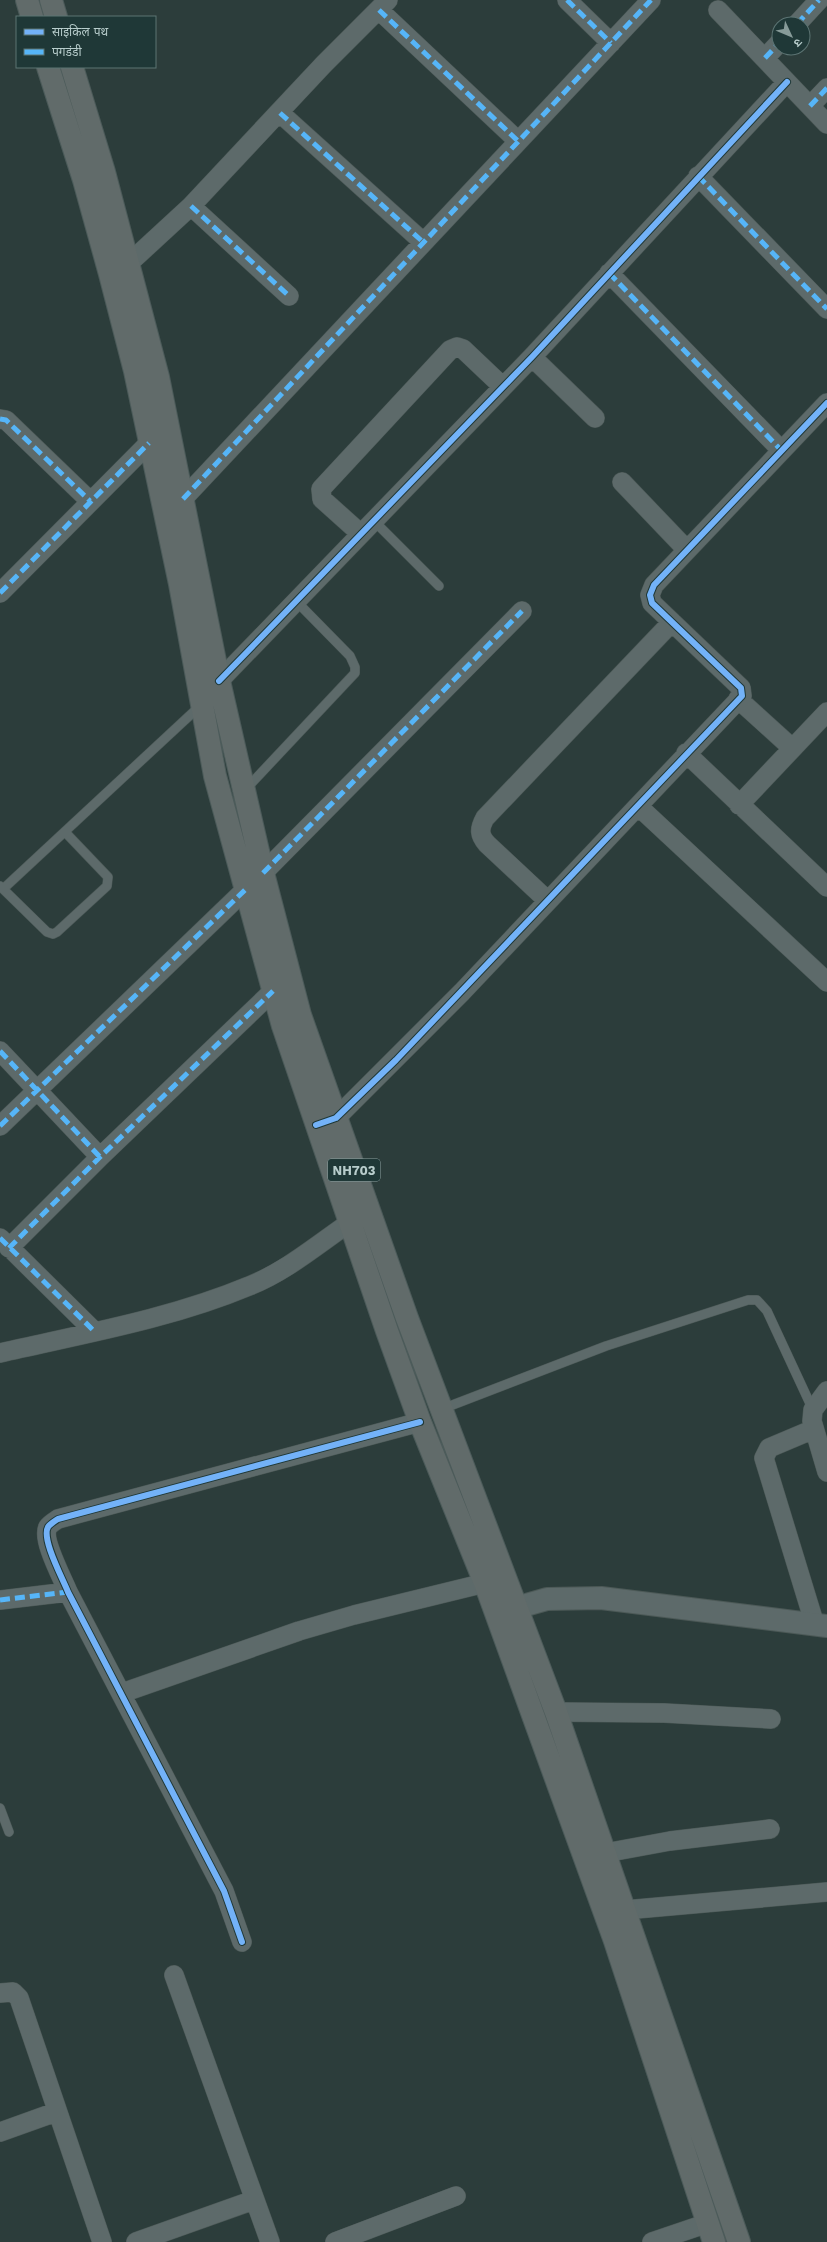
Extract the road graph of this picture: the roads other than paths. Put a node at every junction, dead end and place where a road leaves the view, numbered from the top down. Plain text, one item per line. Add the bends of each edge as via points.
1 (27, 0) edge
2 (51, 0) edge
3 (567, 0) edge
4 (651, 0) edge
5 (819, 0) edge
6 (383, 5) edge
7 (718, 10) dead end
8 (32, 16) edge
9 (56, 16) edge
10 (804, 16) edge
11 (611, 43) junction
12 (771, 51) edge
13 (764, 58) junction
14 (48, 68) edge
15 (72, 68) edge
16 (787, 82) junction
17 (827, 88) edge
18 (810, 106) junction
19 (280, 113) junction
20 (827, 124) edge
21 (518, 141) junction
22 (698, 176) junction
23 (191, 206) junction
24 (424, 242) junction
25 (119, 269) junction
26 (609, 273) junction
27 (289, 296) dead end
28 (827, 309) edge
29 (532, 357) junction
30 (502, 386) junction
31 (827, 403) edge
32 (595, 418) dead end
33 (0, 419) edge
34 (149, 443) junction
35 (781, 450) junction
36 (622, 482) dead end
37 (182, 499) junction
38 (90, 501) junction
39 (374, 521) junction
40 (361, 534) junction
41 (687, 550) junction
42 (439, 586) dead end
43 (0, 593) edge
44 (297, 602) junction
45 (522, 611) dead end
46 (672, 622) junction
47 (219, 681) junction
48 (738, 699) junction
49 (202, 704) junction
50 (827, 712) edge
51 (792, 748) junction
52 (686, 753) junction
53 (244, 790) junction
54 (739, 805) junction
55 (638, 806) junction
56 (65, 832) junction
57 (263, 873) junction
58 (827, 887) edge
59 (2, 888) edge
60 (246, 889) junction
61 (548, 901) junction
62 (827, 982) edge
63 (273, 991) junction
64 (0, 1051) edge
65 (37, 1089) junction
66 (326, 1122) junction
67 (0, 1126) edge
68 (100, 1157) junction
69 (349, 1223) junction
70 (5, 1243) edge
71 (94, 1331) junction
72 (0, 1353) edge
73 (827, 1391) edge
74 (442, 1409) junction
75 (813, 1410) junction
76 (420, 1422) junction
77 (814, 1430) junction
78 (827, 1472) edge
79 (485, 1583) junction
80 (68, 1592) junction
81 (0, 1600) edge
82 (507, 1611) junction
83 (821, 1626) edge
84 (122, 1693) junction
85 (556, 1712) junction
86 (771, 1719) dead end
87 (0, 1808) edge
88 (770, 1829) dead end
89 (9, 1832) dead end
90 (605, 1853) junction
91 (827, 1892) edge
92 (626, 1910) junction
93 (242, 1942) dead end
94 (174, 1975) dead end
95 (0, 1993) edge
96 (56, 2112) junction
97 (0, 2132) edge
98 (456, 2196) dead end
99 (254, 2200) junction
100 (711, 2232) edge
101 (102, 2242) edge
102 (136, 2242) edge
103 (270, 2242) edge
104 (335, 2242) edge
105 (652, 2242) edge
106 (739, 2242) edge

1 - 8 highway
2 - 9 highway
3 - 11 street
4 - 11 street
5 - 10 street
6 - 19 street
6 - 21 street
7 - 13 street
11 - 21 street
12 - 13 street
13 - 16 street
14 - 25 highway, NH703 via 84,180
15 - 25 highway, NH703 via 104,172
16 - 18 street
16 - 22 street
17 - 18 street
18 - 20 street
19 - 23 street
19 - 24 street
21 - 24 street
22 - 26 street
22 - 28 street
23 - 25 street
23 - 27 street
24 - 37 street
25 - 34 highway, NH703 via 134,371
25 - 37 highway, NH703 via 158,377
26 - 29 street
26 - 35 street
29 - 30 street
29 - 32 street
30 - 39 street
30 - 40 street via 463,349 458,347 450,350 321,489 322,499
31 - 35 street
33 - 38 street via 6,420
34 - 38 street
34 - 49 highway, NH703 via 180,584
35 - 41 street
36 - 41 street
37 - 47 highway, NH703
38 - 43 street
39 - 40 street
39 - 42 lane
40 - 44 street
41 - 46 street via 654,585 650,595 652,603
44 - 47 street
44 - 53 lane via 350,656 355,673
45 - 57 street
46 - 48 street via 741,688 742,696
46 - 61 street via 482,824 479,831 481,838
47 - 53 highway, NH703
48 - 51 street
48 - 52 street
49 - 56 lane
49 - 60 highway, NH703 via 215,776
50 - 51 street
51 - 54 street
52 - 54 street
52 - 55 street
53 - 57 highway, NH703
54 - 58 street
55 - 61 street
55 - 62 street
56 - 59 lane
56 - 59 lane via 108,877 107,886 53,934 47,932
57 - 66 highway, NH703
60 - 63 highway, NH703
60 - 65 street
61 - 66 street via 396,1060
63 - 66 highway, NH703
63 - 68 street
64 - 65 street
65 - 67 street
65 - 68 street
66 - 69 highway, NH703
66 - 74 highway, NH703
68 - 70 street
69 - 71 street via 250,1286 197,1305
69 - 76 highway, NH703
70 - 71 street
71 - 72 street
73 - 75 street
74 - 75 lane via 606,1346 748,1300 757,1300 767,1311
74 - 82 highway, NH703
75 - 77 street
76 - 79 highway, NH703
76 - 80 street via 58,1519 48,1526 46,1535
77 - 78 street
77 - 83 street via 769,1448 764,1458
79 - 82 highway, NH703
79 - 84 street via 299,1631
80 - 81 street
80 - 84 street
82 - 83 street via 554,1598 601,1598
82 - 85 highway, NH703
82 - 100 highway, NH703
84 - 93 street via 224,1891
85 - 86 street
85 - 90 highway, NH703
87 - 89 lane
88 - 90 street via 670,1841
90 - 92 highway, NH703
91 - 92 street
92 - 106 highway, NH703
94 - 99 street
95 - 96 street via 13,1992 19,1998
96 - 97 street
96 - 101 street
98 - 104 street
99 - 102 street
99 - 103 street
100 - 105 street

